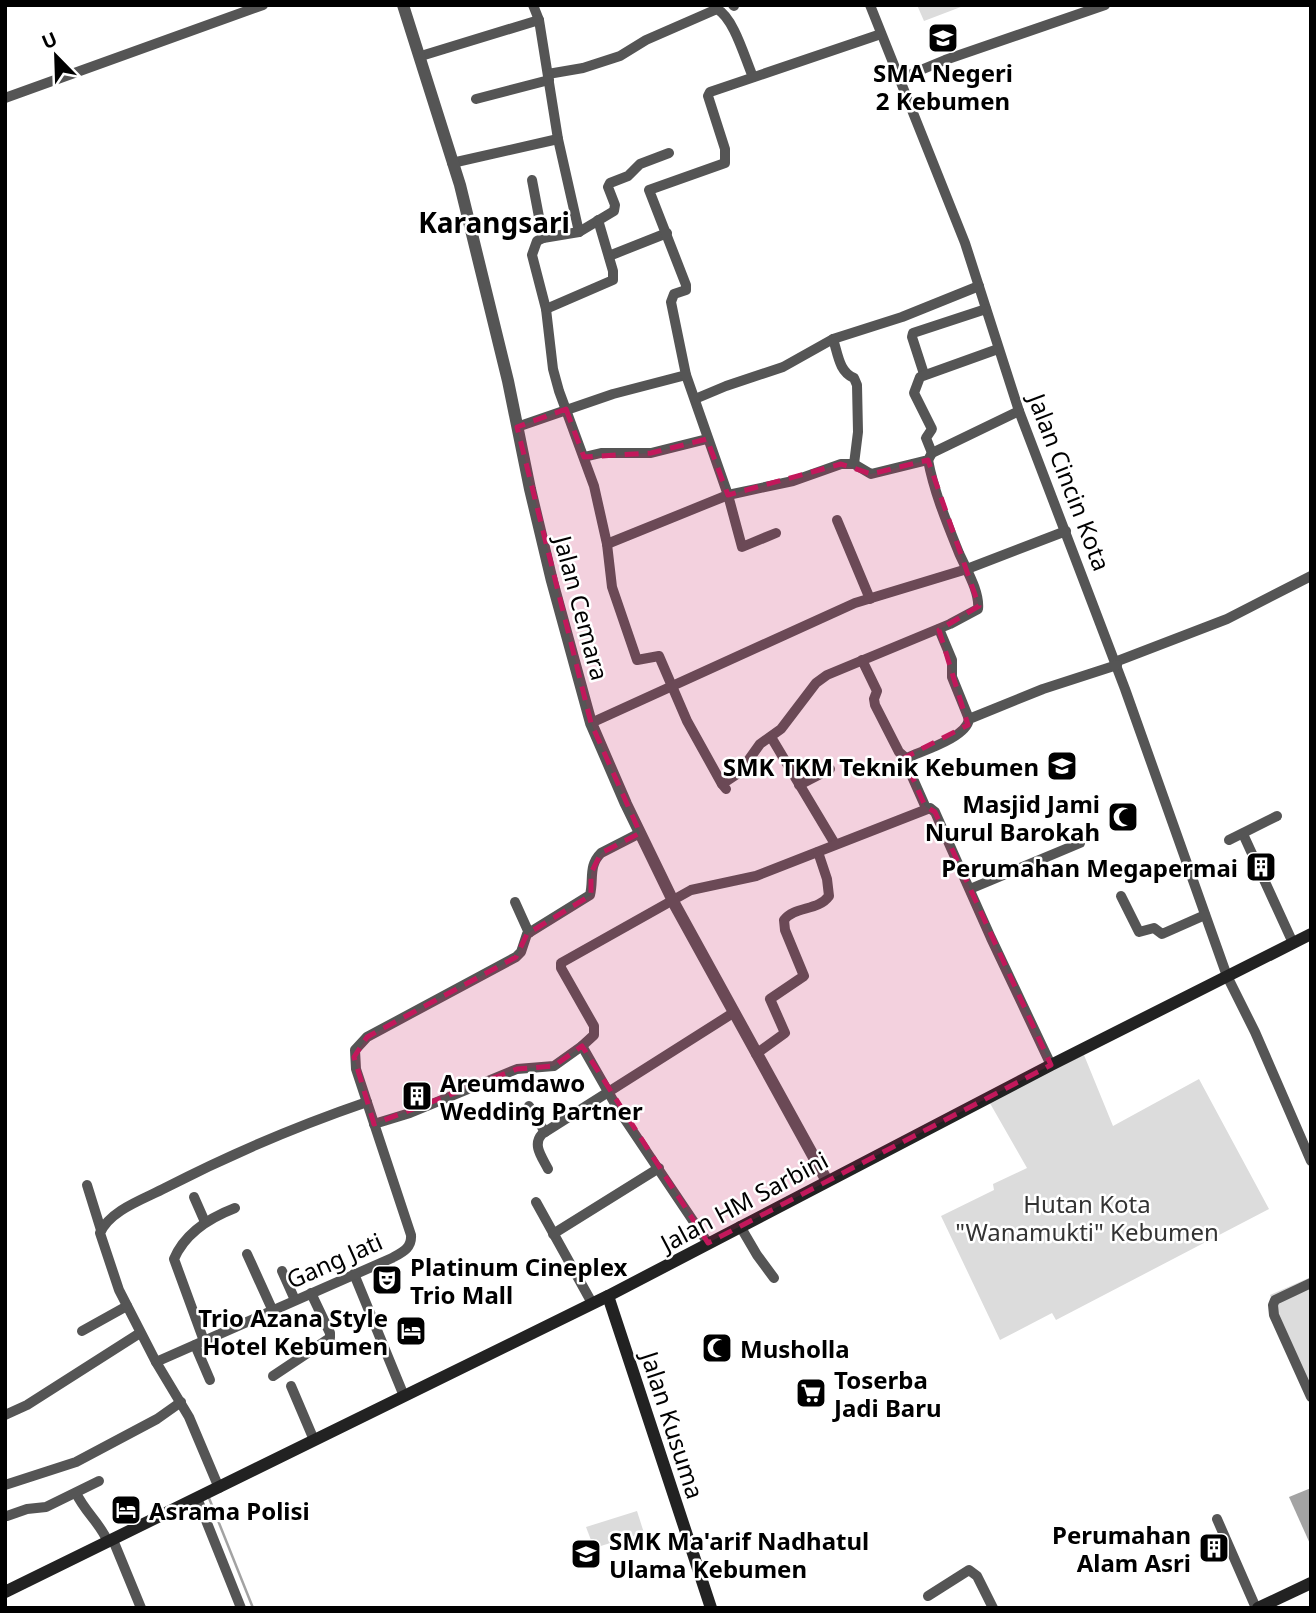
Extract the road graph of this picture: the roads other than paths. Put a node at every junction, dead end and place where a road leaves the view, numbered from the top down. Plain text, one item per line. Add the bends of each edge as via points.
1 (263, 5) edge
2 (403, 5) edge
3 (533, 5) edge
4 (870, 5) edge
5 (1105, 5) edge
6 (539, 20) junction
7 (881, 34) junction
8 (421, 56) junction
9 (549, 77) junction
10 (753, 77) junction
11 (899, 79) junction
12 (5, 98) edge
13 (476, 99) dead end
14 (558, 139) junction
15 (669, 153) dead end
16 (452, 163) junction
17 (532, 180) dead end
18 (598, 220) junction
19 (579, 232) junction
20 (667, 233) junction
21 (544, 238) junction
22 (609, 256) junction
23 (979, 286) junction
24 (546, 309) junction
25 (986, 309) junction
26 (833, 339) junction
27 (999, 349) junction
28 (924, 374) junction
29 (686, 376) junction
30 (695, 399) junction
31 (566, 409) junction
32 (1019, 411) junction
33 (517, 427) junction
34 (707, 439) junction
35 (930, 456) junction
36 (584, 457) junction
37 (854, 464) junction
38 (728, 495) junction
39 (836, 520) dead end
40 (1066, 531) junction
41 (776, 533) dead end
42 (607, 544) junction
43 (967, 569) junction
44 (1311, 576) edge
45 (870, 599) junction
46 (939, 629) junction
47 (862, 660) junction
48 (1116, 663) junction
49 (672, 686) junction
50 (969, 719) junction
51 (592, 723) junction
52 (771, 737) junction
53 (907, 758) junction
54 (830, 769) dead end
55 (800, 785) junction
56 (926, 808) junction
57 (1277, 816) dead end
58 (640, 833) junction
59 (1243, 834) junction
60 (1229, 840) dead end
61 (835, 844) junction
62 (1080, 844) dead end
63 (818, 852) junction
64 (970, 889) junction
65 (1121, 896) dead end
66 (672, 899) junction
67 (515, 902) dead end
68 (1205, 915) junction
69 (529, 933) junction
70 (1311, 934) edge
71 (1293, 943) junction
72 (1227, 976) junction
73 (733, 1013) junction
74 (582, 1046) junction
75 (756, 1054) junction
76 (1051, 1065) junction
77 (608, 1093) junction
78 (367, 1102) junction
79 (529, 1106) dead end
80 (374, 1124) junction
81 (545, 1132) junction
82 (1311, 1161) edge
83 (659, 1168) junction
84 (548, 1169) dead end
85 (827, 1181) junction
86 (87, 1185) dead end
87 (194, 1198) dead end
88 (536, 1202) dead end
89 (235, 1208) dead end
90 (205, 1222) junction
91 (740, 1226) junction
92 (101, 1230) junction
93 (553, 1234) junction
94 (708, 1243) junction
95 (247, 1254) dead end
96 (282, 1271) dead end
97 (354, 1274) junction
98 (774, 1278) dead end
99 (1311, 1283) edge
100 (311, 1293) junction
101 (608, 1296) junction
102 (295, 1300) junction
103 (592, 1303) junction
104 (127, 1306) junction
105 (272, 1309) junction
106 (82, 1331) dead end
107 (139, 1333) junction
108 (199, 1343) junction
109 (156, 1362) junction
110 (273, 1376) dead end
111 (210, 1380) dead end
112 (291, 1386) dead end
113 (404, 1396) junction
114 (1311, 1397) edge
115 (181, 1402) junction
116 (5, 1416) edge
117 (314, 1440) junction
118 (99, 1481) dead end
119 (5, 1485) edge
120 (76, 1493) junction
121 (208, 1493) junction
122 (7, 1516) dead end
123 (1217, 1519) dead end
124 (109, 1540) junction
125 (1311, 1583) edge
126 (5, 1591) edge
127 (928, 1596) dead end
128 (141, 1608) edge
129 (241, 1608) edge
130 (711, 1608) edge
131 (993, 1608) edge
132 (1257, 1608) edge

1 - 12 street
2 - 8 street, Jalan Cemara
3 - 6 street
4 - 7 street, Jalan Cincin Kota
5 - 11 street
6 - 8 street
6 - 9 street
7 - 10 street
7 - 11 street, Jalan Cincin Kota
8 - 16 street, Jalan Cemara
9 - 10 street via 620,56 717,9 725,15
9 - 13 street
9 - 14 street
10 - 20 street via 709,94 725,163 649,190
11 - 23 street, Jalan Cincin Kota
14 - 16 street
14 - 19 street
15 - 18 street via 610,183 615,209
16 - 33 street, Jalan Cemara
17 - 21 street
18 - 19 street
18 - 22 street
19 - 21 street
20 - 22 street
20 - 29 street via 687,285 671,302
21 - 24 street via 537,241 532,255
22 - 24 street via 614,274 611,282
23 - 25 street, Jalan Cincin Kota
23 - 26 street
24 - 31 street via 553,369
25 - 27 street, Jalan Cincin Kota
25 - 28 street via 913,333
26 - 30 street via 783,367
26 - 37 street via 843,371 857,385
27 - 28 street
27 - 32 street, Jalan Cincin Kota
28 - 35 street via 914,393 932,429 926,438
29 - 30 street
29 - 31 street
30 - 34 street
31 - 33 street
31 - 36 street
32 - 35 street
32 - 40 street, Jalan Cincin Kota
33 - 51 street, Jalan Cemara via 552,581
34 - 36 street via 651,453
34 - 38 street
35 - 37 street via 871,474
35 - 43 street via 932,481
36 - 42 street
37 - 38 street
38 - 41 street via 743,547
38 - 42 street
39 - 45 street
40 - 43 street
40 - 48 street, Jalan Cincin Kota
42 - 49 street via 612,587 637,660 659,656
43 - 45 street
43 - 46 street via 978,609
44 - 48 street via 1227,619
45 - 49 street
46 - 47 street
46 - 50 street
47 - 52 street via 816,683
47 - 53 street via 877,691 873,701 900,755
48 - 50 street
48 - 68 street, Jalan Cincin Kota
49 - 51 street
49 - 52 street via 724,787
50 - 53 street via 961,732
51 - 58 street, Jalan Cemara
52 - 55 street
53 - 56 street
54 - 55 street
55 - 61 street
56 - 61 street
56 - 64 street via 933,808
57 - 59 street
58 - 66 street, Jalan Cemara
58 - 69 street via 597,858 587,898
59 - 60 street
59 - 71 street
61 - 63 street
62 - 64 street
63 - 66 street via 756,876 691,890
63 - 75 street via 829,896 783,920 804,976 770,999 785,1033
64 - 76 street
65 - 68 street via 1139,932 1154,928 1162,934
66 - 73 street, Jalan Cemara
66 - 74 street via 560,964 594,1026 594,1035
67 - 69 street
68 - 72 street, Jalan Cincin Kota
69 - 78 street via 516,957 367,1037 354,1057
70 - 71 main road, Jalan HM Sarbini
71 - 72 main road, Jalan HM Sarbini
72 - 76 main road, Jalan HM Sarbini
72 - 82 street, Jalan Cincin Kota
73 - 75 street, Jalan Cemara
73 - 77 street
74 - 77 street
74 - 80 street via 554,1066 517,1069
75 - 85 street, Jalan Cemara
76 - 85 main road, Jalan HM Sarbini
77 - 81 street
77 - 83 street
78 - 80 street
78 - 92 street via 247,1147 128,1207 106,1221
79 - 81 street
80 - 97 street, Gang Jati via 411,1242 402,1253
81 - 84 street via 537,1144
83 - 93 street
83 - 94 street
85 - 91 main road, Jalan HM Sarbini
86 - 92 street
87 - 90 street
88 - 93 street
89 - 90 street
90 - 108 street via 174,1259
91 - 94 main road, Jalan HM Sarbini
91 - 98 street
92 - 104 street via 108,1262
93 - 103 street
94 - 101 main road, Jalan HM Sarbini
95 - 105 street
96 - 102 street
97 - 100 street, Gang Jati
97 - 113 street
99 - 114 street via 1273,1304
100 - 102 street, Gang Jati
100 - 110 street via 330,1338
101 - 103 main road, Jalan HM Sarbini
101 - 130 main road, Jalan Kusuma
102 - 105 street, Gang Jati
103 - 113 main road, Jalan HM Sarbini
104 - 106 street
104 - 107 street
105 - 108 street, Gang Jati
107 - 109 street
107 - 116 street
108 - 109 street, Gang Jati
108 - 111 street
109 - 115 street
112 - 117 street
113 - 117 main road, Jalan HM Sarbini
115 - 119 street via 76,1462
115 - 121 street
117 - 121 main road, Jalan HM Sarbini
118 - 120 street
120 - 122 street via 40,1509
120 - 124 street
121 - 124 main road, Jalan HM Sarbini
121 - 129 street
123 - 132 street
124 - 126 main road, Jalan HM Sarbini
124 - 128 street
125 - 132 main road
127 - 131 street via 969,1570

